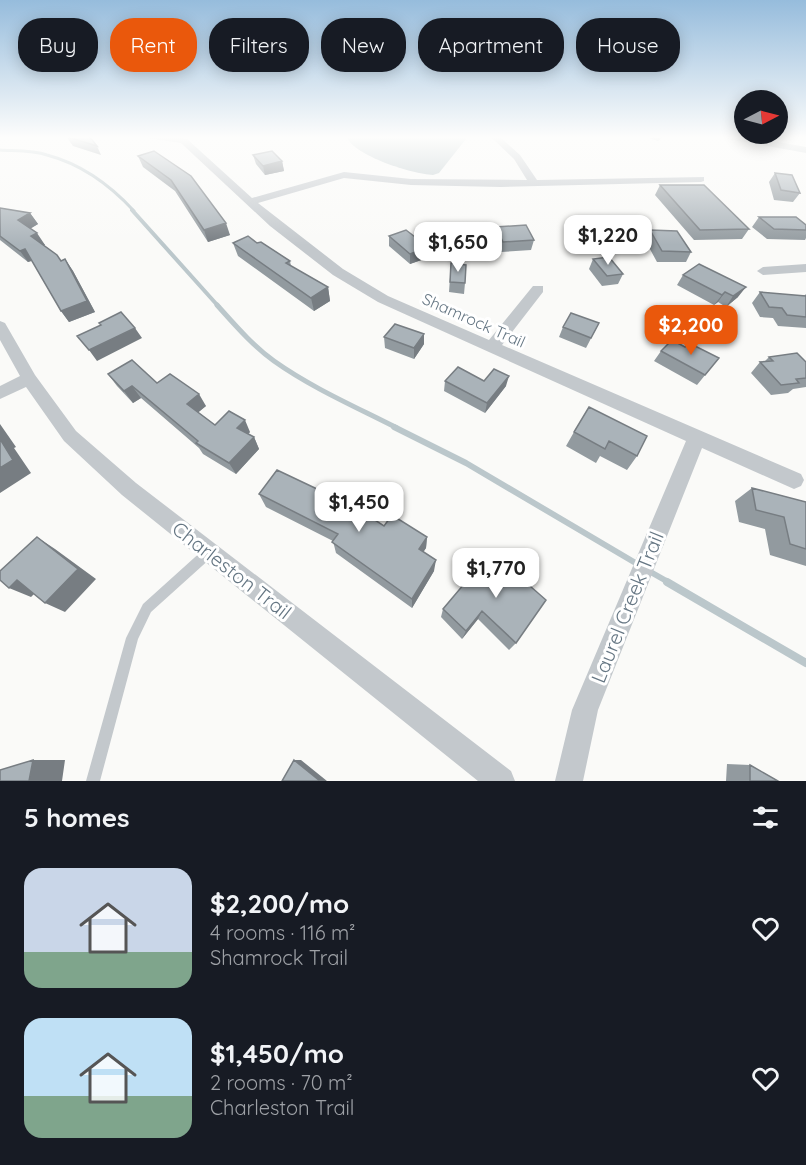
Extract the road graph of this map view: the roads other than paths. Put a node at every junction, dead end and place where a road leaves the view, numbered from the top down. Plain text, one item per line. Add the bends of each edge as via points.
1 (221, 172) edge
2 (527, 172) edge
3 (701, 179) dead end
4 (534, 183) junction
5 (251, 202) junction
6 (806, 268) edge
7 (763, 271) dead end
8 (538, 289) dead end
9 (0, 326) edge
10 (492, 347) junction
11 (29, 378) junction
12 (0, 393) edge
13 (696, 437) junction
14 (794, 480) dead end
15 (209, 552) junction
16 (93, 781) edge
17 (501, 781) edge
18 (569, 781) edge

1 - 5 street, Shamrock Trail
2 - 4 street
3 - 4 street
4 - 5 street via 411,182 344,175
5 - 10 street, Shamrock Trail via 338,272 383,299
6 - 7 street
8 - 10 street
9 - 11 street, Charleston Trail
10 - 13 street, Shamrock Trail
11 - 12 street
11 - 15 street, Charleston Trail via 70,436
13 - 14 street, Shamrock Trail
13 - 18 street, Laurel Creek Trail via 585,710
15 - 16 lane via 147,608 132,638
15 - 17 street, Charleston Trail

